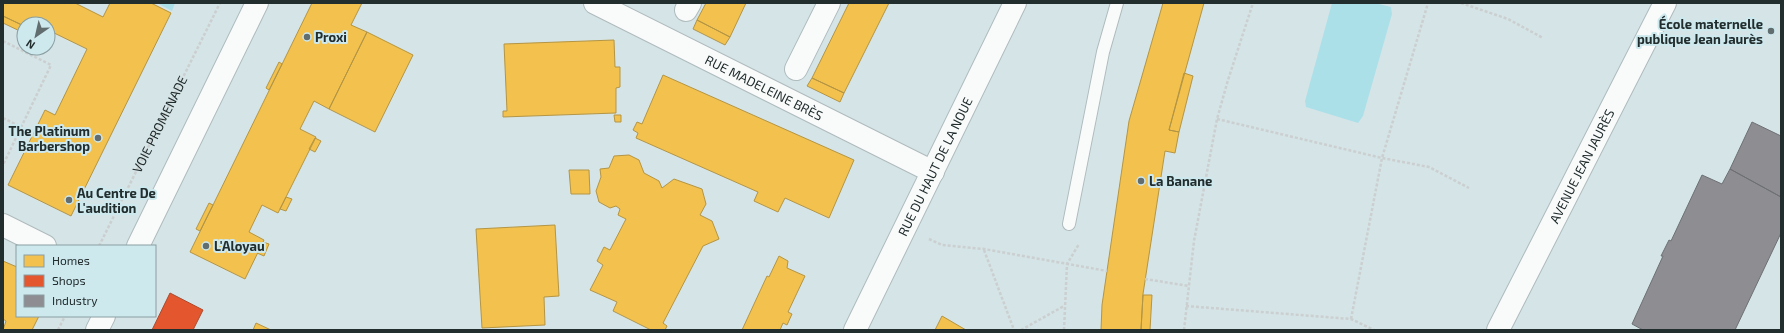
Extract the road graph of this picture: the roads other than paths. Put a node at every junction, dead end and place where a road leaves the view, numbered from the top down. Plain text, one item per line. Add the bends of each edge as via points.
1 (258, 3) edge
2 (595, 3) edge
3 (829, 3) edge
4 (1015, 3) edge
5 (1117, 3) edge
6 (1663, 7) edge
7 (796, 69) dead end
8 (933, 172) junction
9 (1069, 224) dead end
10 (3, 225) edge
11 (43, 245) edge
12 (138, 245) edge
13 (104, 317) edge
14 (97, 330) edge
15 (855, 330) edge
16 (1498, 330) edge

1 - 12 street
2 - 8 street, RUE MADELEINE BRÈS
3 - 7 street
4 - 8 street, RUE DU HAUT DE LA NOUE
5 - 9 lane via 1103,52
6 - 16 street, AVENUE JEAN JAURÈS
8 - 15 street, RUE DU HAUT DE LA NOUE
10 - 11 street
13 - 14 street

